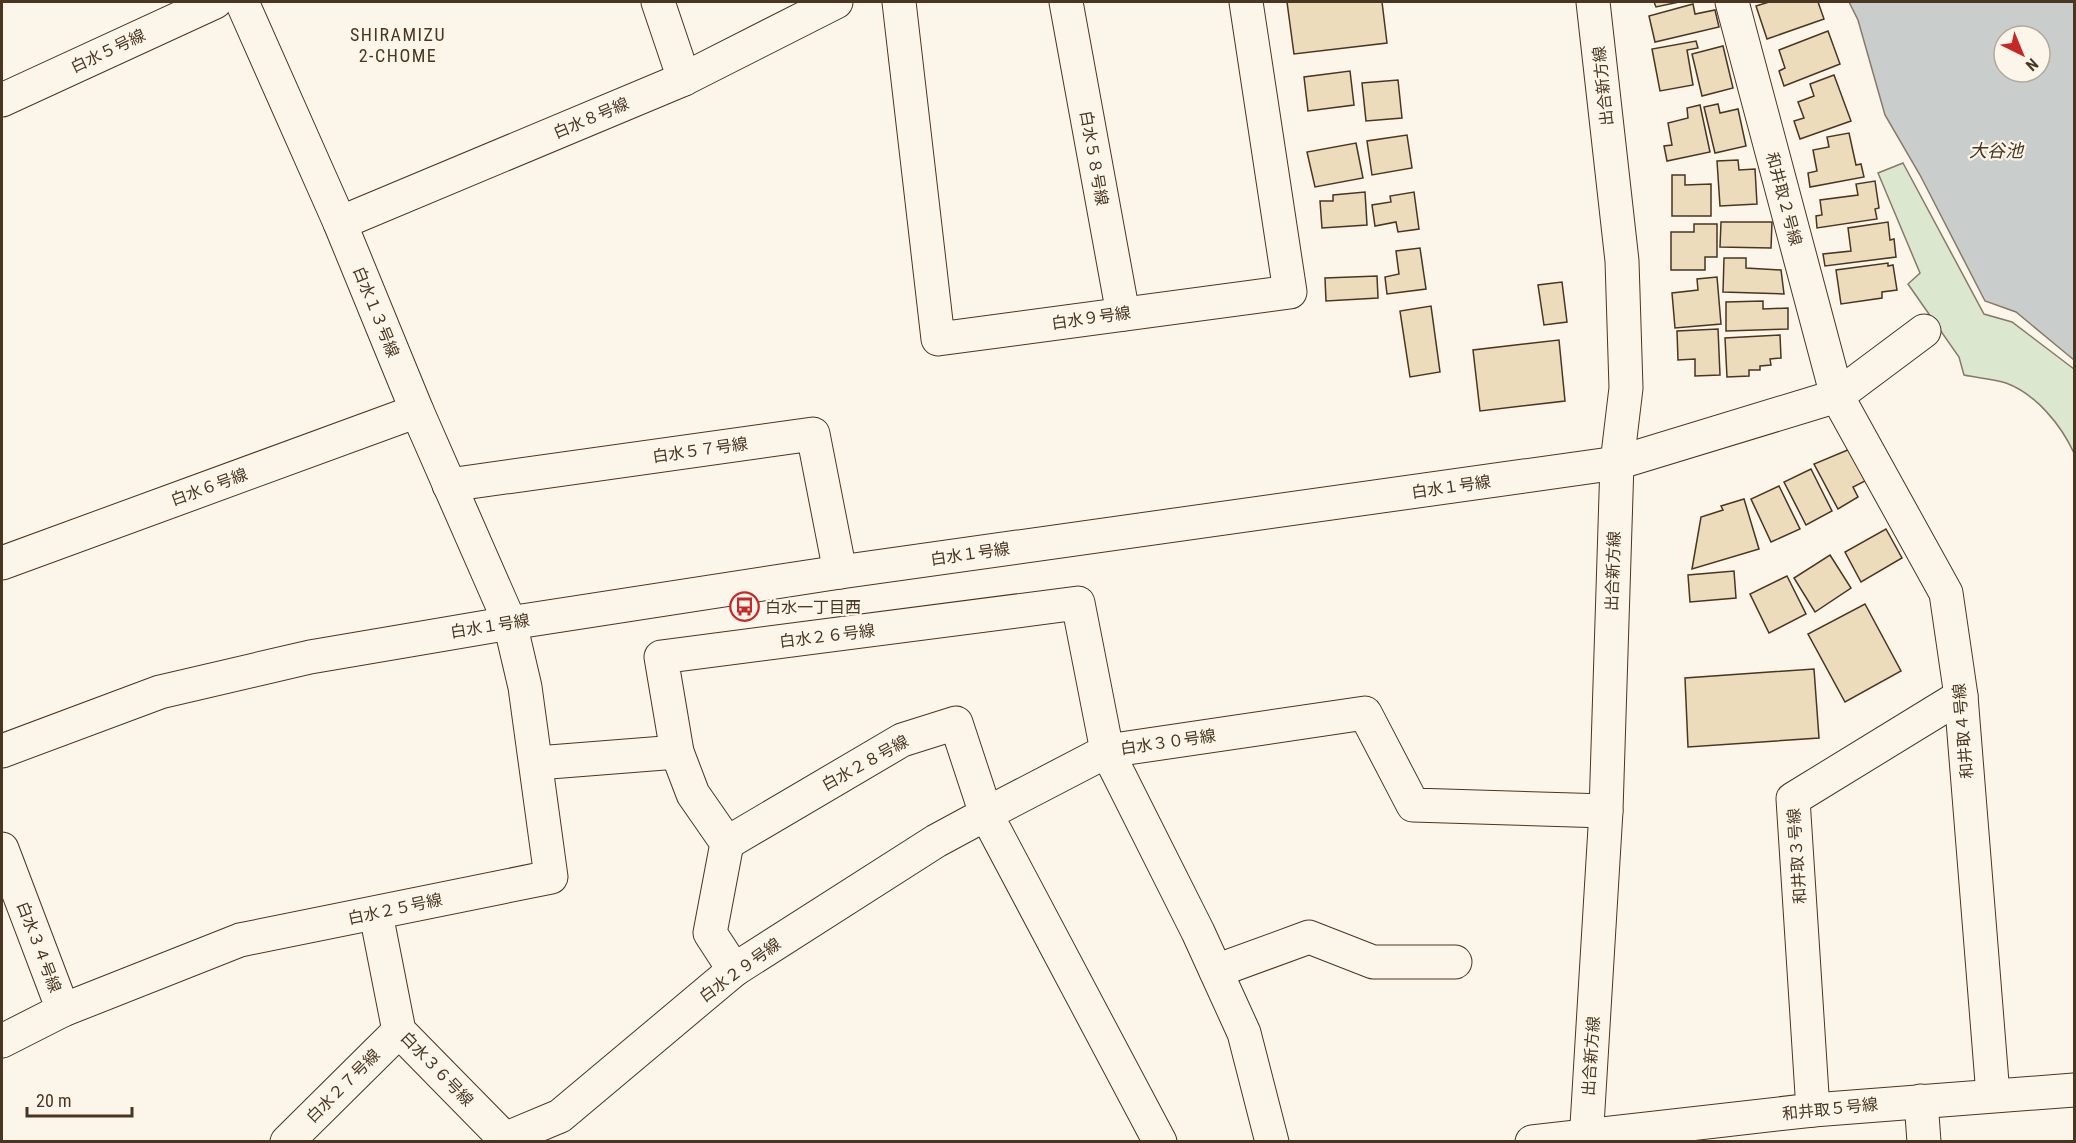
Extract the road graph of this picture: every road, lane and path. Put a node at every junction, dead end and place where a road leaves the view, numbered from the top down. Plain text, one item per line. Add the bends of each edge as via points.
1 (215, 2) edge
2 (242, 2) edge
3 (658, 2) edge
4 (836, 2) edge
5 (900, 2) edge
6 (1066, 2) edge
7 (1246, 2) edge
8 (1593, 2) edge
9 (1732, 2) edge
10 (684, 79) junction
11 (2, 100) edge
12 (340, 223) junction
13 (1123, 314) junction
14 (1924, 332) dead end
15 (1837, 396) junction
16 (417, 411) junction
17 (1617, 464) junction
18 (449, 485) junction
19 (2, 563) edge
20 (840, 572) junction
21 (510, 623) junction
22 (1961, 696) junction
23 (2, 751) edge
24 (1107, 751) junction
25 (677, 752) junction
26 (537, 763) junction
27 (1606, 811) junction
28 (986, 814) junction
29 (727, 843) junction
30 (2, 849) edge
31 (376, 914) junction
32 (1455, 962) dead end
33 (734, 970) junction
34 (1216, 971) junction
35 (63, 1010) junction
36 (399, 1031) junction
37 (2, 1041) edge
38 (2074, 1090) edge
39 (1993, 1095) junction
40 (1921, 1101) junction
41 (1813, 1110) junction
42 (1754, 1129) edge
43 (1586, 1138) edge
44 (503, 1140) edge
45 (287, 1142) edge
46 (1160, 1142) edge
47 (1272, 1142) edge
48 (1533, 1142) edge
49 (1924, 1142) edge

1 - 11 street, 白水５号線
2 - 12 street, 白水１３号線
3 - 10 street
4 - 10 street, 白水８号線
5 - 13 street, 白水９号線 via 938,339
6 - 13 street, 白水５８号線
7 - 13 street, 白水９号線 via 1290,292
8 - 17 street, 出合新方線 via 1622,261 1626,388
9 - 15 street, 和井取２号線
10 - 12 street, 白水８号線
12 - 16 street, 白水１３号線
14 - 15 street, 白水１号線
15 - 17 street, 白水１号線
15 - 22 street, 和井取４号線 via 1946,592
16 - 18 street, 白水１３号線
16 - 19 street, 白水６号線
17 - 20 street, 白水１号線
17 - 27 street, 出合新方線
18 - 20 street, 白水５７号線 via 813,435
18 - 21 street, 白水１３号線
20 - 21 street, 白水１号線
21 - 23 street, 白水１号線 via 310,657 160,692
21 - 26 street, 白水２５号線
22 - 39 street, 和井取４号線
22 - 41 street, 和井取３号線 via 1793,799
24 - 25 street, 白水２６号線 via 1078,603 661,657
24 - 27 street, 白水３０号線 via 1365,713 1413,805
24 - 28 street, 白水３０号線
24 - 34 street
25 - 26 street
25 - 29 street via 693,794
26 - 31 street, 白水２５号線 via 551,877
27 - 43 street, 出合新方線
28 - 29 street, 白水２８号線 via 956,723 902,740
28 - 33 street, 白水２９号線 via 936,841
28 - 46 street
29 - 33 street via 710,933
30 - 35 street, 白水３４号線
31 - 35 street, 白水２５号線 via 240,940
31 - 36 street, 白水３６号線
32 - 34 street via 1373,962 1309,938
33 - 44 street, 白水２９号線 via 560,1116
34 - 47 street via 1244,1033
35 - 37 street, 白水２５号線
36 - 44 street, 白水３６号線
36 - 45 street, 白水２７号線
38 - 39 street, 和井取５号線
39 - 40 street, 和井取５号線
40 - 41 street, 和井取５号線
40 - 49 street
41 - 42 street, 和井取５号線
42 - 43 street, 和井取５号線
43 - 48 street

